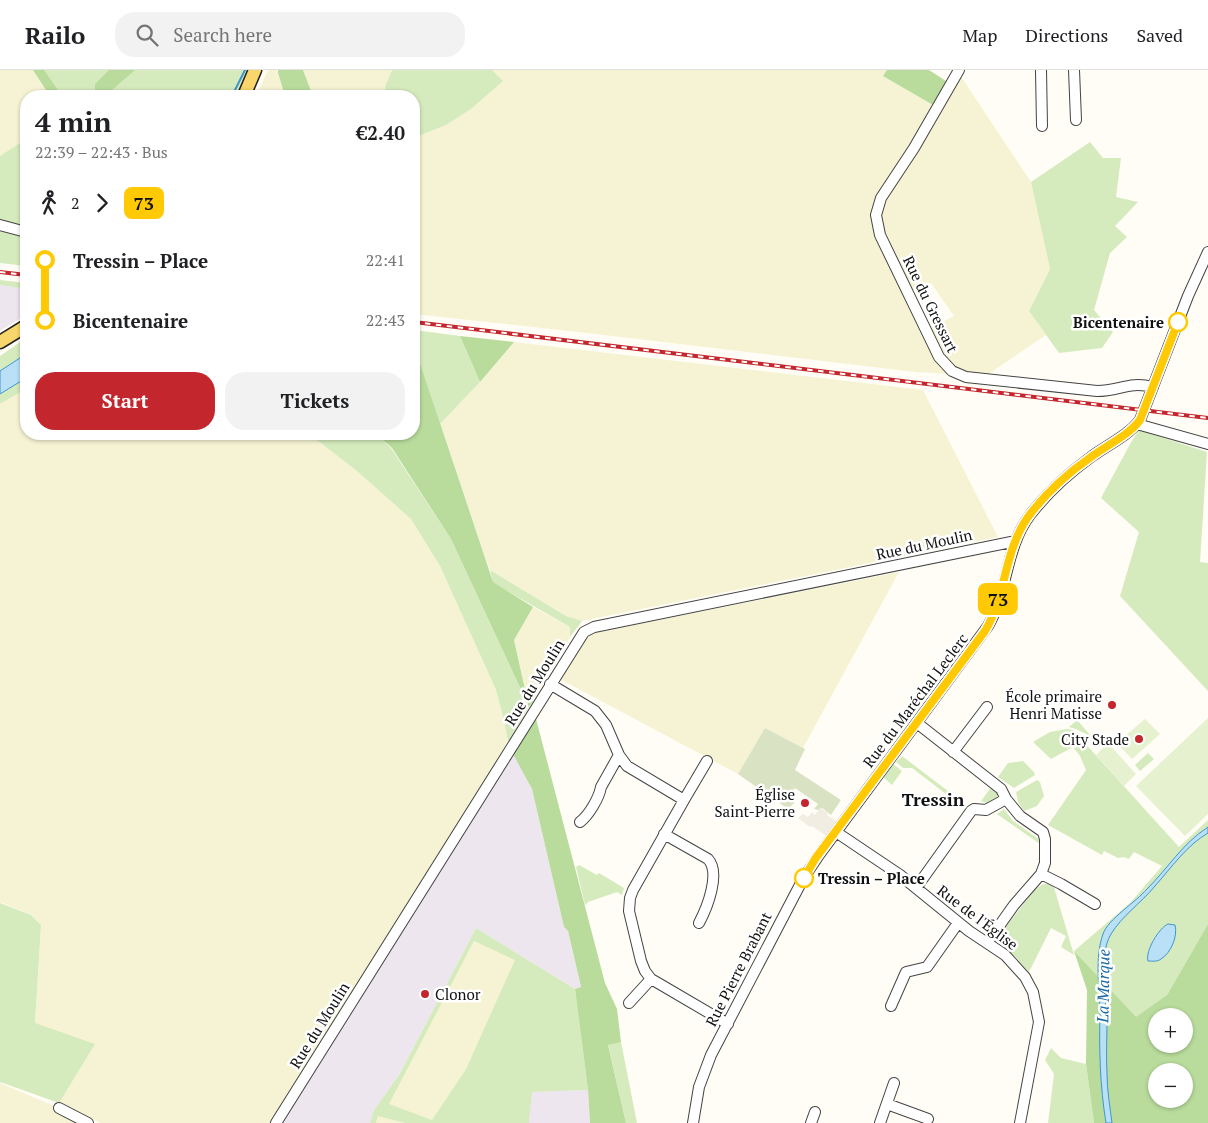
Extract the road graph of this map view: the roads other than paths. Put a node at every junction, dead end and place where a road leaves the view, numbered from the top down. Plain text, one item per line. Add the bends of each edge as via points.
1 (255, 70) edge
2 (959, 70) edge
3 (1041, 70) edge
4 (1074, 70) edge
5 (247, 90) edge
6 (1076, 120) dead end
7 (1042, 126) dead end
8 (0, 225) edge
9 (20, 230) edge
10 (1208, 252) edge
11 (20, 330) edge
12 (0, 342) edge
13 (1153, 387) junction
14 (1137, 424) junction
15 (1208, 444) edge
16 (1016, 540) junction
17 (550, 684) junction
18 (987, 707) dead end
19 (916, 723) junction
20 (953, 752) junction
21 (619, 755) junction
22 (707, 761) dead end
23 (1006, 799) junction
24 (684, 800) junction
25 (580, 822) dead end
26 (664, 834) junction
27 (834, 835) junction
28 (1041, 874) junction
29 (916, 888) junction
30 (1095, 904) dead end
31 (699, 923) dead end
32 (958, 923) junction
33 (988, 943) junction
34 (651, 979) junction
35 (629, 1003) dead end
36 (891, 1006) dead end
37 (728, 1024) junction
38 (894, 1084) dead end
39 (887, 1104) junction
40 (59, 1108) dead end
41 (928, 1119) dead end
42 (88, 1123) edge
43 (276, 1123) edge
44 (692, 1123) edge
45 (880, 1123) edge
46 (1020, 1123) edge

1 - 5 main road
2 - 13 street, Rue du Gressart via 881,198 876,215 880,235 940,357 952,371 975,378 1097,391 1135,384
3 - 7 street
4 - 6 street
8 - 9 street
10 - 13 street
11 - 12 main road
13 - 14 street
14 - 15 street
14 - 16 street, Rue du Maréchal Leclerc via 1059,484 1028,518
16 - 17 street, Rue du Moulin via 590,628 579,638
16 - 19 street, Rue du Maréchal Leclerc via 991,621
17 - 21 street via 595,711 606,725
17 - 43 street, Rue du Moulin
18 - 20 street
19 - 20 street
19 - 27 street, Rue du Maréchal Leclerc
20 - 23 street via 1001,789
21 - 24 street via 630,768
21 - 25 street
22 - 24 street
23 - 28 street via 1020,816 1044,835 1045,858
23 - 29 street via 986,810 971,810
24 - 26 street
26 - 31 street via 712,864 710,898
26 - 34 street via 629,902 641,961
27 - 29 street, Rue de l'Église
27 - 37 street, Rue Pierre Brabant via 794,895
28 - 30 street
28 - 33 street via 1014,905
29 - 32 street, Rue de l'Église
32 - 33 street, Rue de l'Église
32 - 36 street via 926,967 906,972
33 - 46 street, Rue de l'Église via 1022,972 1037,1006 1038,1032
34 - 35 street
34 - 37 street
37 - 44 street, Rue Pierre Brabant via 701,1081
38 - 39 street
39 - 41 street
39 - 45 street
40 - 42 street

